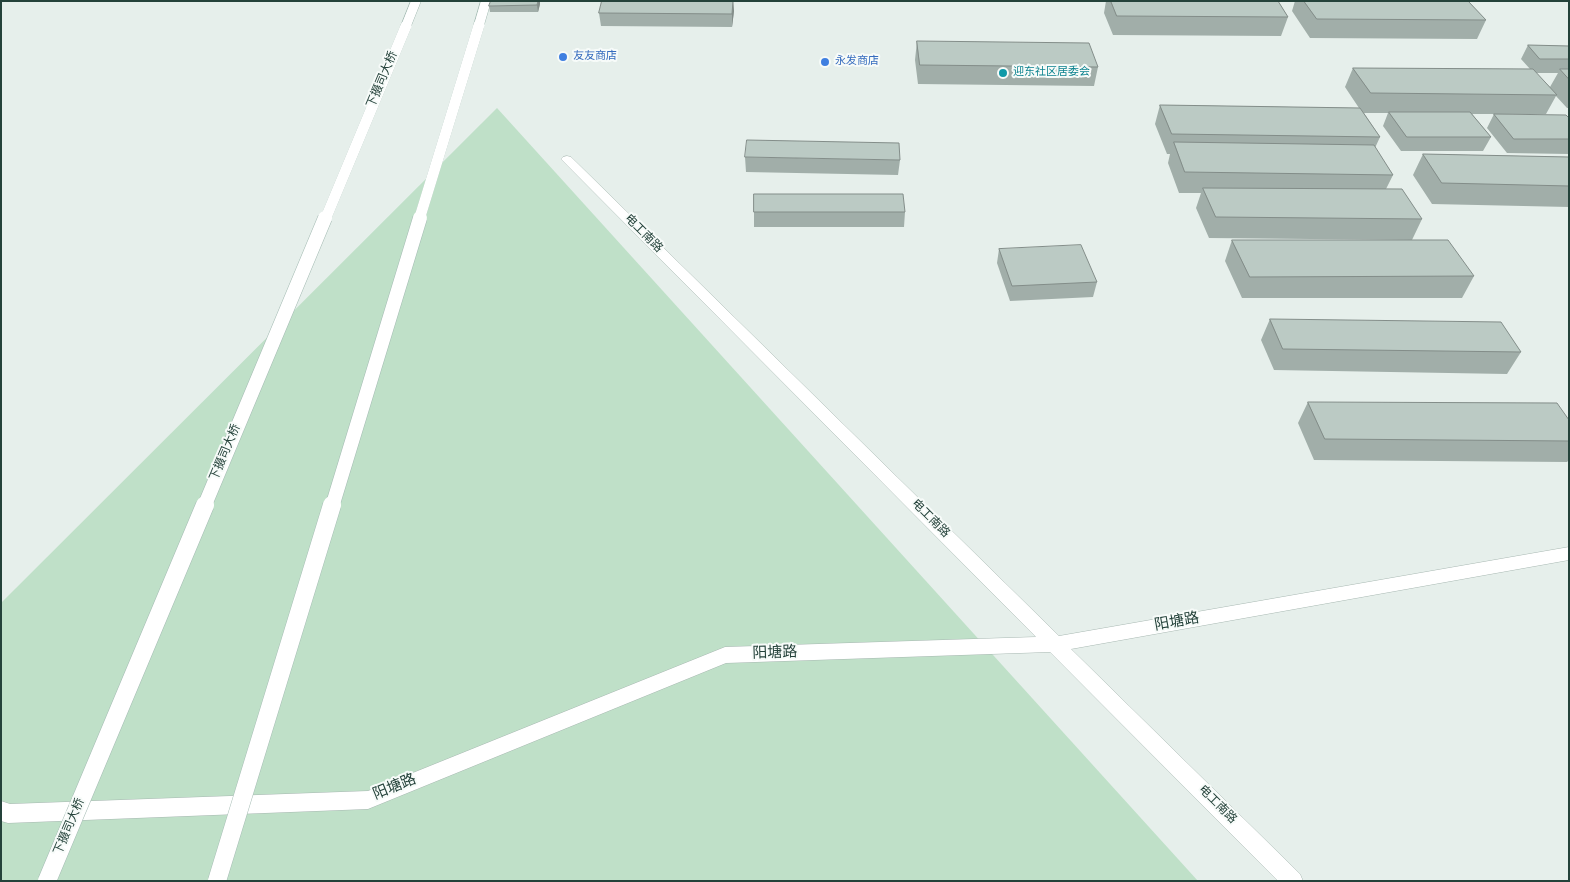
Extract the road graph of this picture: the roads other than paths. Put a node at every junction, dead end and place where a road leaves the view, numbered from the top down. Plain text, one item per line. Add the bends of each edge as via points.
1 (416, 1) edge
2 (486, 1) edge
3 (567, 158) dead end
4 (1569, 554) edge
5 (1056, 644) junction
6 (1, 810) edge
7 (47, 881) edge
8 (217, 881) edge
9 (1293, 881) edge

1 - 7 main road, 下摄司大桥, bridge
2 - 8 main road, bridge
3 - 5 main road, 电工南路
4 - 5 main road, 阳塘路
5 - 6 main road, 阳塘路 via 725,655 368,800 8,814
5 - 9 main road, 电工南路

